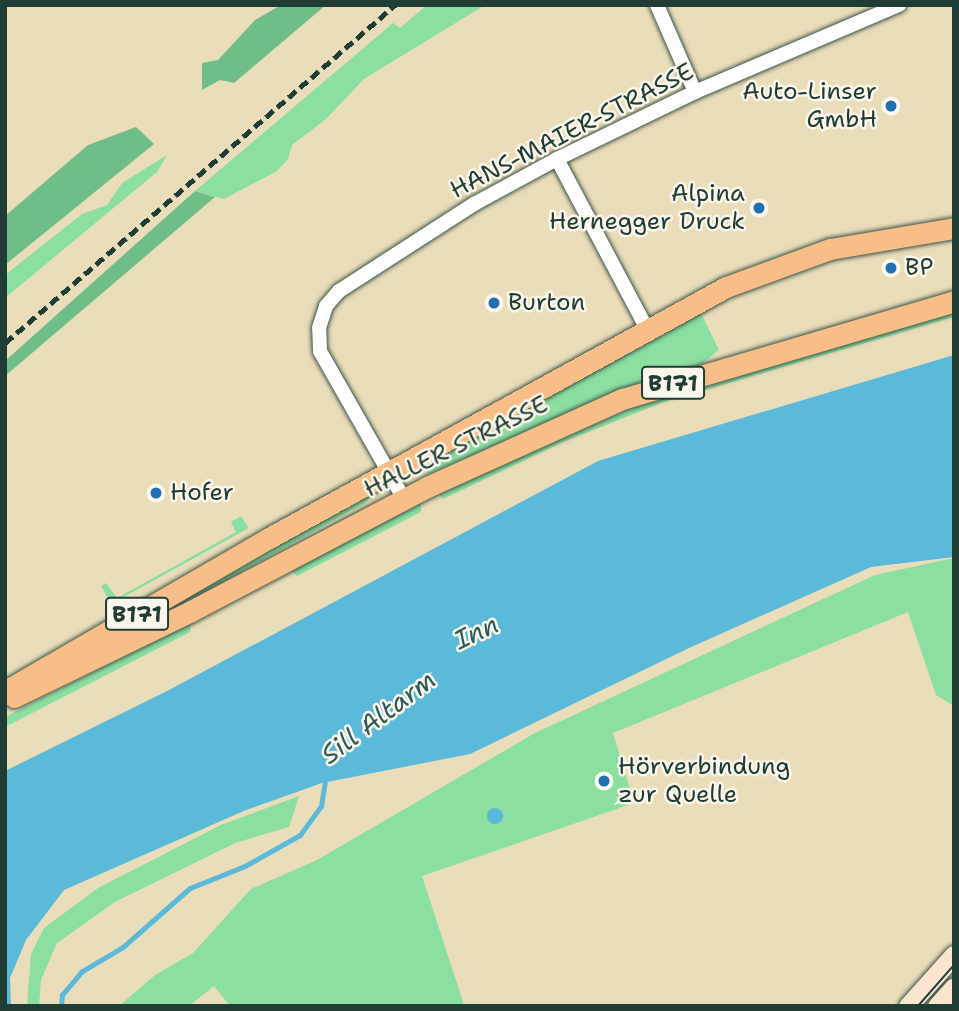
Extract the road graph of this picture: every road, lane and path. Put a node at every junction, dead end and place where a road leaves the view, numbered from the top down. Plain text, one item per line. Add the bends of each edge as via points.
1 (657, 5) edge
2 (899, 5) edge
3 (695, 92) junction
4 (557, 159) junction
5 (954, 228) edge
6 (954, 301) edge
7 (647, 329) junction
8 (389, 473) junction
9 (404, 499) junction
10 (5, 691) edge
11 (5, 701) edge
12 (954, 955) edge
13 (954, 987) edge
14 (908, 1006) edge
15 (937, 1006) edge

1 - 3 street
2 - 3 street, HANS-MAIER-STRASSE
3 - 4 street, HANS-MAIER-STRASSE
4 - 7 street
4 - 8 street, HANS-MAIER-STRASSE via 474,204 339,291 326,306 320,351
5 - 7 main road, HALLER STRASSE / B171 via 830,249 775,265
6 - 9 main road, HALLER STRASSE / B171 via 622,399
7 - 8 main road, HALLER STRASSE / B171
8 - 9 street, HANS-MAIER-STRASSE
8 - 10 main road, HALLER STRASSE / B171
9 - 11 main road, HALLER STRASSE / B171 via 191,611
12 - 14 street
13 - 15 street

